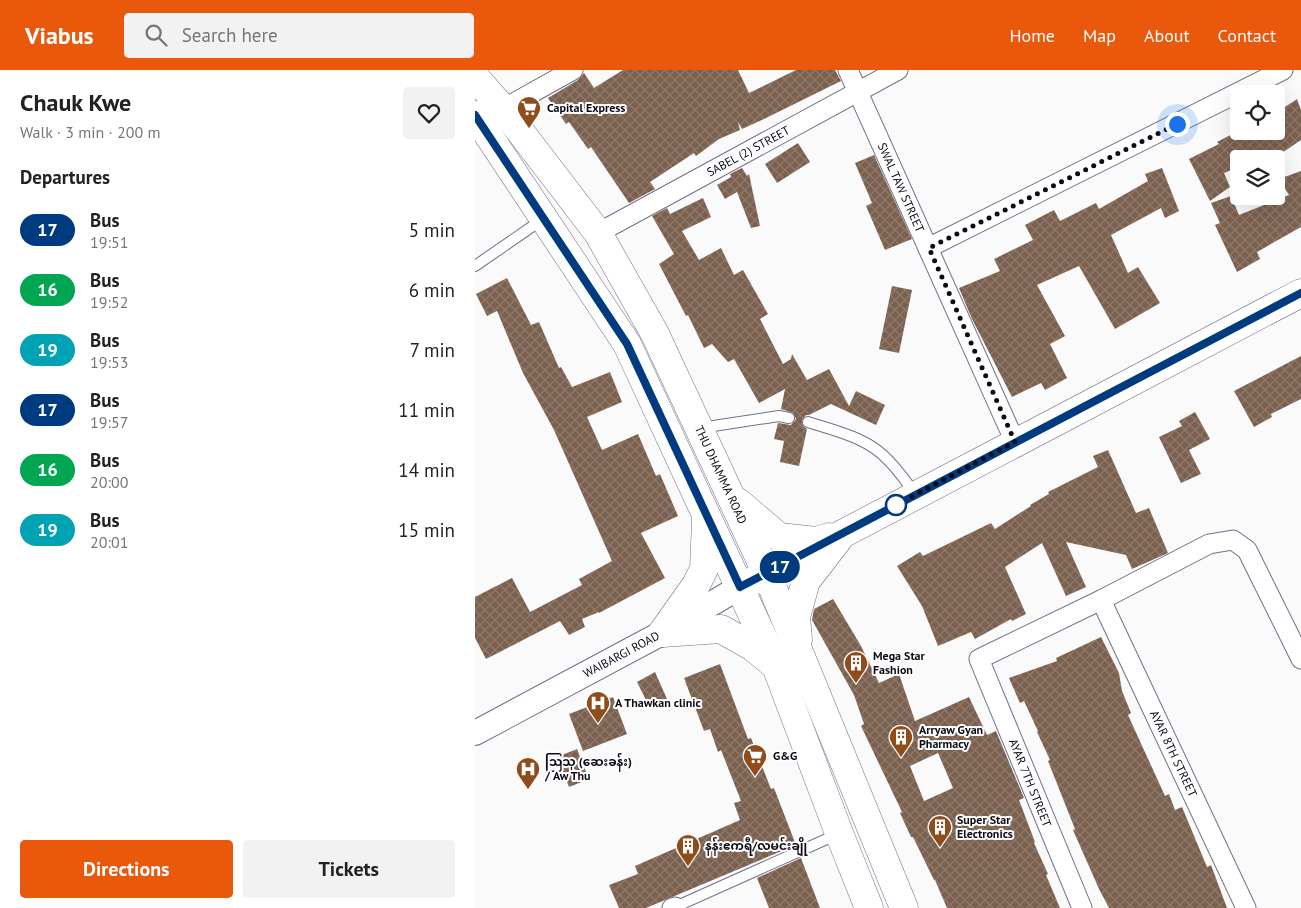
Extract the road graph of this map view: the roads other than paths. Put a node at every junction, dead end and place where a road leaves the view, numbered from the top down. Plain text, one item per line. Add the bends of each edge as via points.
1 (573, 70) edge
2 (848, 70) edge
3 (898, 70) edge
4 (1283, 70) edge
5 (475, 77) edge
6 (858, 91) junction
7 (503, 108) junction
8 (475, 115) edge
9 (543, 219) junction
10 (598, 233) junction
11 (929, 248) junction
12 (475, 266) edge
13 (1301, 293) edge
14 (789, 418) dead end
15 (808, 422) dead end
16 (699, 428) junction
17 (1015, 442) junction
18 (916, 495) junction
19 (731, 496) junction
20 (706, 516) junction
21 (842, 534) junction
22 (767, 574) junction
23 (740, 587) junction
24 (1101, 600) junction
25 (662, 633) junction
26 (799, 650) junction
27 (1301, 659) edge
28 (776, 666) junction
29 (475, 733) edge
30 (839, 833) junction
31 (674, 908) edge
32 (869, 908) edge
33 (904, 908) edge
34 (1082, 908) edge
35 (1246, 908) edge

1 - 7 street
2 - 6 street, SWAL TAW STREET
3 - 6 street, SABEL (2) STREET
4 - 11 street
5 - 7 main road, THU DHAMMA ROAD
6 - 10 street, SABEL (2) STREET
6 - 11 street, SWAL TAW STREET
7 - 10 main road, THU DHAMMA ROAD
8 - 9 main road
9 - 12 lane
9 - 20 main road via 627,344
10 - 16 main road, THU DHAMMA ROAD via 655,334
11 - 17 street, SWAL TAW STREET
13 - 17 main road
14 - 16 lane via 779,416
15 - 18 lane via 853,437 872,448 888,459
16 - 19 main road, THU DHAMMA ROAD
17 - 18 main road
18 - 21 main road
19 - 21 main road via 779,537 816,541
19 - 22 main road, THU DHAMMA ROAD
20 - 23 main road
20 - 25 main road via 704,569 696,586
21 - 22 main road, WAIBARGI ROAD
21 - 26 main road via 806,581 796,617
22 - 23 main road, WAIBARGI ROAD
22 - 26 main road, THU DHAMMA ROAD
23 - 25 street, WAIBARGI ROAD
23 - 28 main road
24 - 27 street via 1209,544 1233,540 1247,550
24 - 34 street, AYAR 7TH STREET via 979,658
24 - 35 street, AYAR 8TH STREET
25 - 28 main road via 721,629 753,647
25 - 29 street, WAIBARGI ROAD
26 - 33 main road, THU DHAMMA ROAD
28 - 30 main road
30 - 31 lane
30 - 32 main road

